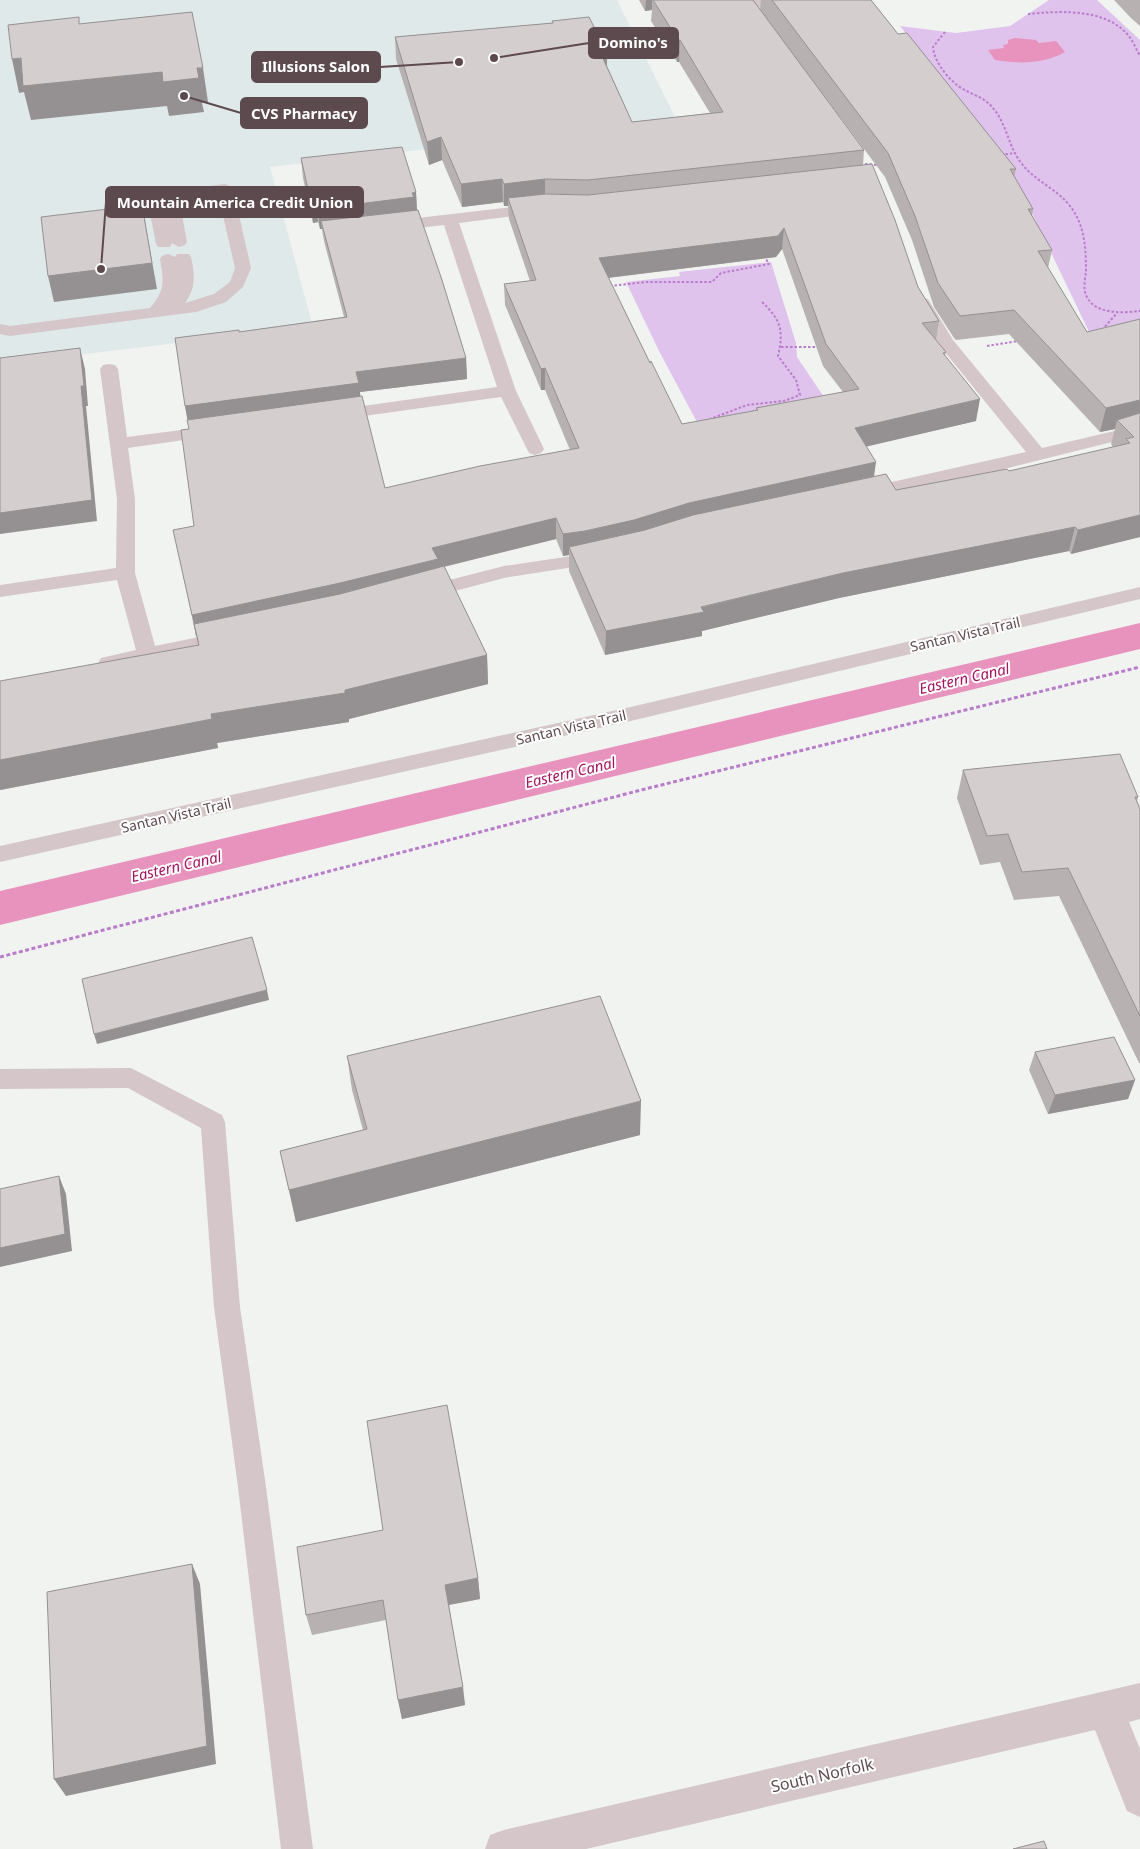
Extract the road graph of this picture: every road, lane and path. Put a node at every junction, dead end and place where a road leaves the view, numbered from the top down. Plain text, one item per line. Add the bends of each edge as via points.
1 (792, 0) edge
2 (748, 4) junction
3 (712, 8) edge
4 (1028, 14) dead end
5 (760, 20) edge
6 (945, 32) dead end
7 (1140, 56) edge
8 (1015, 153) junction
9 (1000, 155) edge
10 (865, 164) edge
11 (881, 165) edge
12 (163, 196) junction
13 (554, 208) edge
14 (189, 212) dead end
15 (450, 219) junction
16 (372, 228) edge
17 (761, 249) edge
18 (178, 251) junction
19 (601, 287) edge
20 (918, 291) edge
21 (761, 301) dead end
22 (188, 308) junction
23 (162, 311) junction
24 (1140, 311) edge
25 (1116, 313) junction
26 (0, 329) edge
27 (1095, 333) edge
28 (1024, 340) edge
29 (824, 346) edge
30 (781, 347) junction
31 (955, 353) junction
32 (109, 369) dead end
33 (507, 391) junction
34 (323, 416) edge
35 (698, 424) edge
36 (226, 430) edge
37 (1140, 430) edge
38 (119, 444) junction
39 (534, 449) dead end
40 (1038, 454) junction
41 (843, 498) edge
42 (620, 553) edge
43 (125, 573) junction
44 (0, 590) edge
45 (1140, 593) edge
46 (407, 597) edge
47 (243, 635) edge
48 (147, 654) junction
49 (92, 666) edge
50 (1140, 667) edge
51 (0, 854) edge
52 (0, 957) edge
53 (0, 1079) edge
54 (1123, 1705) edge
55 (1140, 1798) edge
56 (297, 1849) edge
57 (504, 1849) edge

1 - 2 lane
2 - 3 lane
2 - 5 lane
4 - 7 path via 1066,12 1104,19 1127,34
6 - 8 path via 933,46 932,53 951,81 990,105 1000,117
8 - 9 path
8 - 25 path via 1024,167 1061,196 1076,214 1086,244 1087,299
10 - 11 path
12 - 14 lane
12 - 18 lane
12 - 22 lane via 225,189 243,268 237,284 220,298
13 - 15 lane
15 - 16 lane
15 - 33 lane
17 - 19 path via 768,264 721,273 712,282 646,282
18 - 22 lane via 202,282
18 - 23 lane via 169,296
20 - 31 lane via 924,308
21 - 30 path via 780,324
22 - 23 lane
23 - 26 lane via 10,331
24 - 25 path
25 - 27 path via 1110,323
28 - 31 path
29 - 30 path
30 - 35 path via 778,356 801,390 800,395 784,401 747,405
31 - 40 lane
32 - 38 lane
33 - 34 lane
33 - 39 lane
36 - 38 lane
37 - 40 lane
38 - 43 lane via 126,499
40 - 41 lane
42 - 46 lane via 504,572
43 - 44 lane
43 - 48 lane
45 - 51 lane, Santan Vista Trail via 635,713
47 - 48 lane
48 - 49 lane
50 - 52 path via 645,789
53 - 56 lane via 131,1078 213,1122 227,1306
54 - 55 street
54 - 57 street, South Norfolk

